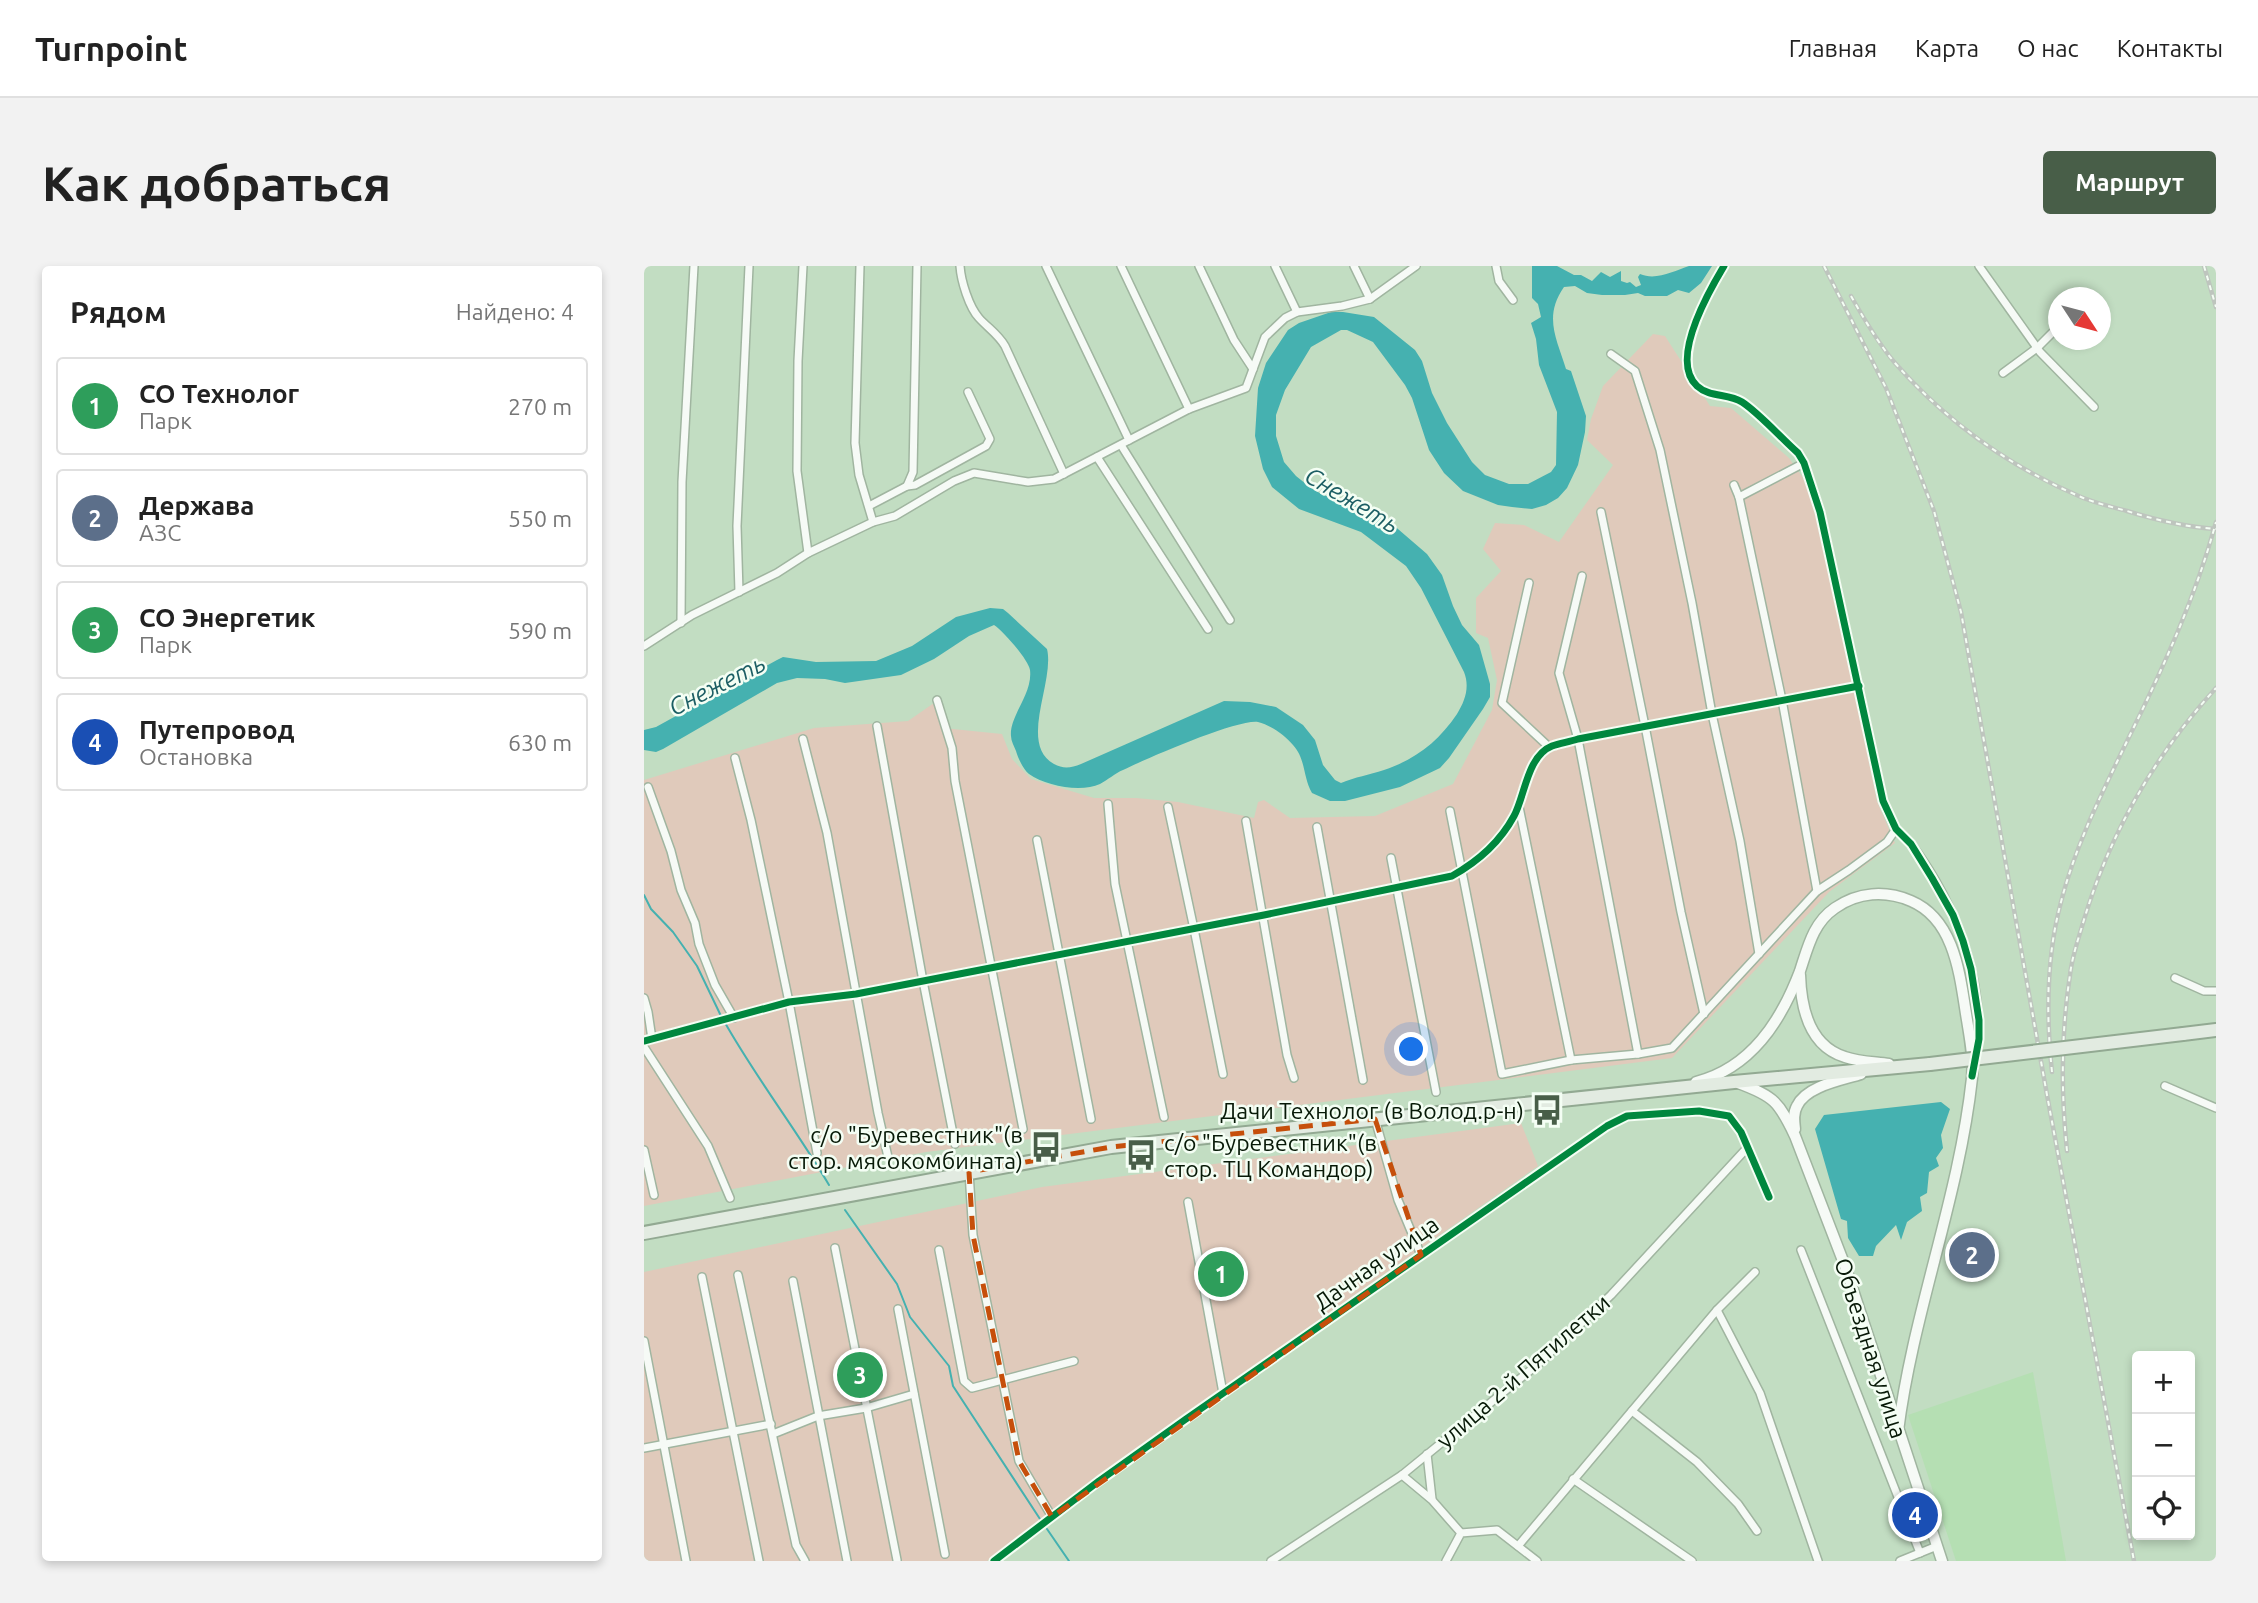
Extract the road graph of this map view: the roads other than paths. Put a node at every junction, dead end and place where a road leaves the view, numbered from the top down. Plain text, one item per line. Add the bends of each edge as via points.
1 (694, 266) edge
2 (749, 266) edge
3 (803, 266) edge
4 (860, 266) edge
5 (917, 266) edge
6 (960, 266) edge
7 (1046, 266) edge
8 (1121, 266) edge
9 (1199, 266) edge
10 (1275, 266) edge
11 (1354, 266) edge
12 (1416, 266) edge
13 (1496, 266) edge
14 (1724, 266) edge
15 (1979, 266) edge
16 (1370, 299) junction
17 (1513, 300) dead end
18 (1297, 312) junction
19 (2048, 338) edge
20 (2037, 348) junction
21 (1611, 354) dead end
22 (1253, 369) junction
23 (2003, 373) dead end
24 (968, 392) dead end
25 (2094, 407) dead end
26 (1189, 409) junction
27 (1125, 442) junction
28 (1097, 457) junction
29 (1804, 463) junction
30 (1064, 474) junction
31 (1734, 485) dead end
32 (907, 486) junction
33 (1739, 497) junction
34 (869, 506) junction
35 (1601, 512) dead end
36 (873, 522) junction
37 (808, 553) junction
38 (1582, 576) dead end
39 (1529, 583) dead end
40 (740, 592) junction
41 (1230, 620) dead end
42 (681, 623) junction
43 (1208, 629) dead end
44 (644, 646) edge
45 (1859, 686) junction
46 (937, 700) dead end
47 (1782, 700) junction
48 (1712, 714) junction
49 (877, 726) dead end
50 (1645, 726) junction
51 (803, 738) dead end
52 (1578, 739) junction
53 (1549, 747) junction
54 (735, 758) dead end
55 (648, 788) dead end
56 (1108, 804) dead end
57 (1518, 805) junction
58 (1168, 807) dead end
59 (1450, 811) dead end
60 (1246, 821) dead end
61 (1317, 827) dead end
62 (1896, 829) junction
63 (1037, 840) dead end
64 (1391, 858) dead end
65 (1464, 870) junction
66 (1398, 887) junction
67 (1817, 891) junction
68 (1330, 901) junction
69 (1262, 915) junction
70 (1195, 929) junction
71 (1126, 942) junction
72 (1759, 954) junction
73 (1059, 955) junction
74 (992, 968) junction
75 (1800, 971) junction
76 (2175, 978) dead end
77 (923, 981) junction
78 (2216, 991) edge
79 (856, 994) junction
80 (644, 999) edge
81 (789, 1002) junction
82 (1704, 1014) junction
83 (734, 1018) junction
84 (2216, 1030) edge
85 (648, 1040) edge
86 (644, 1047) edge
87 (1638, 1054) junction
88 (1571, 1060) junction
89 (1912, 1066) junction
90 (1874, 1070) junction
91 (1223, 1074) dead end
92 (1972, 1076) junction
93 (1294, 1077) dead end
94 (1363, 1080) dead end
95 (1734, 1082) junction
96 (2165, 1086) dead end
97 (1669, 1088) junction
98 (1436, 1092) dead end
99 (2216, 1108) edge
100 (1164, 1117) dead end
101 (1091, 1119) dead end
102 (1375, 1119) junction
103 (1023, 1129) dead end
104 (1795, 1136) junction
105 (955, 1144) dead end
106 (1747, 1148) junction
107 (644, 1150) edge
108 (817, 1153) dead end
109 (888, 1157) dead end
110 (970, 1172) junction
111 (653, 1195) dead end
112 (1769, 1197) dead end
113 (730, 1198) dead end
114 (1188, 1202) dead end
115 (644, 1233) edge
116 (835, 1248) dead end
117 (939, 1250) dead end
118 (1801, 1250) dead end
119 (1420, 1255) junction
120 (1755, 1272) dead end
121 (738, 1275) dead end
122 (702, 1277) dead end
123 (793, 1281) dead end
124 (898, 1309) dead end
125 (1717, 1310) junction
126 (644, 1341) edge
127 (1074, 1361) dead end
128 (1001, 1380) junction
129 (1223, 1393) junction
130 (914, 1394) junction
131 (1902, 1395) junction
132 (1889, 1398) junction
133 (866, 1408) junction
134 (1632, 1411) junction
135 (818, 1416) junction
136 (771, 1424) junction
137 (1898, 1431) junction
138 (732, 1432) junction
139 (774, 1433) junction
140 (663, 1446) junction
141 (644, 1448) edge
142 (1427, 1454) junction
143 (1402, 1475) junction
144 (1573, 1479) junction
145 (1432, 1500) junction
146 (1052, 1517) junction
147 (1756, 1531) dead end
148 (1461, 1533) junction
149 (1518, 1546) junction
150 (1937, 1546) junction
151 (1920, 1553) junction
152 (945, 1554) dead end
153 (897, 1560) edge
154 (687, 1561) edge
155 (758, 1561) edge
156 (805, 1561) edge
157 (847, 1561) edge
158 (994, 1561) edge
159 (1271, 1561) edge
160 (1446, 1561) edge
161 (1537, 1561) edge
162 (1692, 1561) edge
163 (1818, 1561) edge
164 (1900, 1561) edge
165 (1942, 1561) edge

1 - 42 street via 682,482
2 - 40 street via 737,526
3 - 37 street via 797,471
4 - 34 street via 855,443
5 - 32 street via 913,472
6 - 30 street via 973,309 1000,336
7 - 27 street
8 - 26 street
9 - 22 street
10 - 18 street
11 - 16 street
12 - 16 street
13 - 17 street via 1499,281
14 - 29 street via 1698,312 1688,373 1708,394 1740,400
15 - 20 street
16 - 18 street
18 - 22 street via 1265,337
19 - 20 street
20 - 23 street
20 - 25 street
21 - 48 street via 1635,372 1660,450
22 - 26 street via 1245,388
24 - 32 street via 990,439 986,446
26 - 27 street
27 - 28 street
27 - 41 street
28 - 30 street
28 - 43 street
29 - 33 street
29 - 45 street via 1820,512
30 - 36 street via 1028,482 974,473 895,516
31 - 33 street
32 - 34 street
33 - 47 street
34 - 36 street
35 - 50 street
36 - 37 street
37 - 40 street
38 - 52 street via 1559,673
39 - 53 street via 1502,703
40 - 42 street
42 - 44 street
45 - 47 street
45 - 62 street via 1883,801
46 - 74 street via 951,748
47 - 48 street
47 - 67 street
48 - 50 street
48 - 72 street
49 - 77 street
50 - 52 street
50 - 82 street
51 - 79 street via 827,833
52 - 53 street
52 - 87 street
53 - 57 street via 1538,757
54 - 81 street
55 - 83 street via 699,944
56 - 71 street
57 - 65 street via 1494,844
57 - 88 street
58 - 70 street
59 - 65 street
60 - 69 street
61 - 68 street
62 - 67 street via 1887,842
62 - 92 street via 1932,877 1963,941 1979,1020
63 - 73 street
64 - 66 street
65 - 66 street
65 - 88 street via 1502,1074
66 - 68 street
66 - 98 street
67 - 72 street
68 - 69 street
68 - 94 street
69 - 70 street
69 - 93 street
70 - 71 street
70 - 91 street
71 - 73 street
71 - 100 street
72 - 82 street
73 - 74 street
73 - 101 street
74 - 77 street
74 - 103 street
75 - 89 street via 1804,1012 1823,1044 1845,1058
75 - 92 street via 1818,926 1842,903 1875,893 1917,904 1936,919 1954,953 1970,1038
75 - 97 street via 1781,1014 1760,1044 1723,1073
76 - 78 street via 2204,991
77 - 79 street
77 - 105 street
79 - 81 street
79 - 109 street
80 - 85 street
81 - 83 street
81 - 108 street
82 - 87 street via 1672,1048
83 - 85 street
84 - 89 main road, bridge
86 - 113 street via 708,1146
87 - 88 street
89 - 90 main road
90 - 95 main road
90 - 104 street via 1812,1091 1802,1099 1794,1117
92 - 131 street via 1954,1180
95 - 97 main road
95 - 104 street, Объездная улица via 1771,1097
96 - 99 street
97 - 102 main road
102 - 110 main road via 1111,1147
102 - 119 street via 1398,1200
104 - 132 street, Объездная улица
106 - 112 street, Дачная улица
106 - 119 street, Дачная улица via 1729,1116 1699,1111 1627,1116
106 - 142 street, улица 2-й Пятилетки via 1611,1295 1538,1364
107 - 111 street
110 - 115 main road
110 - 128 street via 973,1235
114 - 129 street
116 - 133 street
117 - 128 street via 964,1381 972,1388
118 - 151 street
119 - 129 street, Дачная улица
120 - 125 street
121 - 136 street
122 - 138 street
123 - 135 street
124 - 130 street
125 - 134 street
125 - 163 street via 1760,1393
126 - 140 street
127 - 128 street
128 - 146 street via 1018,1461
129 - 146 street, Дачная улица
130 - 133 street
130 - 152 street
131 - 132 street
131 - 137 street
132 - 137 street, Объездная улица
133 - 135 street
133 - 153 street
134 - 144 street
134 - 147 street via 1698,1462 1738,1504
135 - 139 street
135 - 157 street
136 - 138 street
136 - 139 street
137 - 150 street, Объездная улица
138 - 140 street
138 - 155 street
139 - 156 street via 796,1545
140 - 141 street
140 - 154 street
142 - 143 street, улица 2-й Пятилетки
142 - 145 street
143 - 145 street
143 - 159 street, улица 2-й Пятилетки
144 - 149 street
144 - 162 street
145 - 148 street
146 - 158 street, Дачная улица
148 - 149 street via 1497,1530
148 - 160 street
149 - 161 street
150 - 151 street
150 - 165 street, Объездная улица
151 - 164 street

